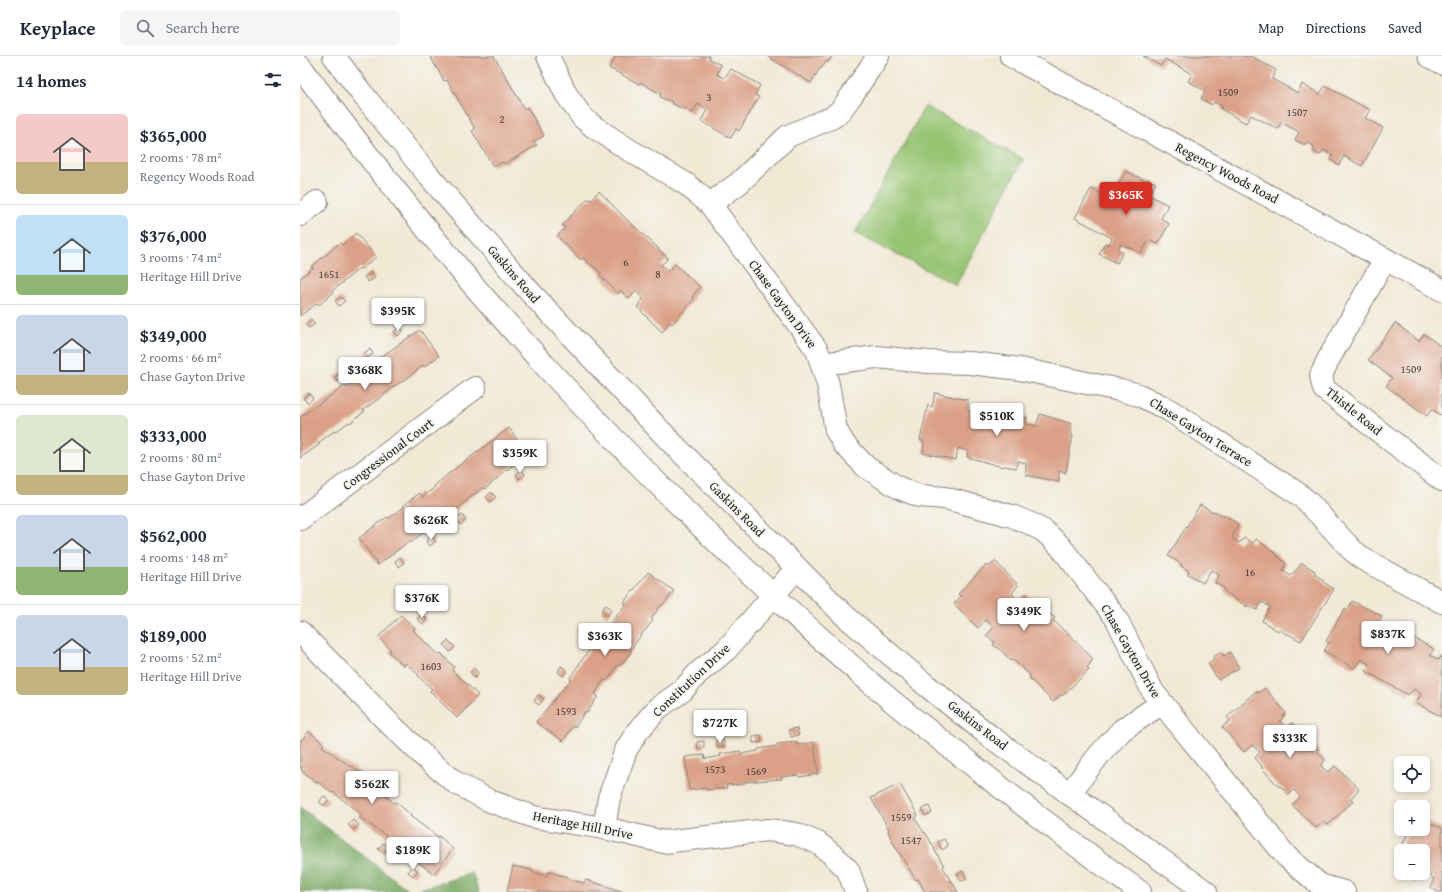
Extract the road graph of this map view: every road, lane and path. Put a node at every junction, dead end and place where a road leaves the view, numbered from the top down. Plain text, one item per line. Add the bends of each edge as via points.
1 (334, 56) edge
2 (548, 56) edge
3 (878, 56) edge
4 (1011, 56) edge
5 (1428, 56) edge
6 (1442, 63) edge
7 (300, 66) edge
8 (710, 204) junction
9 (1385, 259) junction
10 (1442, 290) edge
11 (822, 364) junction
12 (475, 388) dead end
13 (1442, 480) edge
14 (300, 519) edge
15 (797, 568) junction
16 (773, 595) junction
17 (1442, 602) edge
18 (300, 632) edge
19 (1162, 703) junction
20 (1069, 794) junction
21 (604, 828) junction
22 (856, 892) edge
23 (1140, 892) edge
24 (1206, 892) edge
25 (1344, 892) edge

1 - 15 street, Gaskins Road via 429,176 530,292 658,429
2 - 8 street, Chase Gayton Drive via 566,94 582,117 626,148 686,184
3 - 8 street via 841,110 833,117 788,136 738,183
4 - 9 street, Regency Woods Road
5 - 6 street
7 - 16 street via 357,142 508,325 587,412 693,520
8 - 11 street, Chase Gayton Drive via 817,350
9 - 10 street, Regency Woods Road
9 - 13 street, Thistle Road via 1327,362 1321,376 1324,389
11 - 17 street, Chase Gayton Terrace via 876,357 970,363 1020,369 1139,395 1169,410 1297,493 1363,559
11 - 19 street, Chase Gayton Drive via 836,430 844,444 866,467 899,488 920,496 945,498 1012,516 1044,531 1060,546 1116,618 1153,692
12 - 14 street, Congressional Court
15 - 16 street, Constitution Drive
15 - 20 street, Gaskins Road via 844,615 927,686
16 - 21 street, Constitution Drive via 726,650 698,673 682,691 658,708 637,732 626,750 609,798
16 - 23 street via 888,698 1003,790
18 - 21 street, Heritage Hill Drive via 389,723 456,783 490,801 534,817
19 - 20 street, Chase Gayton Drive via 1122,730
19 - 25 street, Chase Gayton Drive via 1286,856 1320,885
20 - 24 street, Gaskins Road
21 - 22 street, Heritage Hill Drive via 664,842 768,830 796,834 818,843 833,855 848,870

